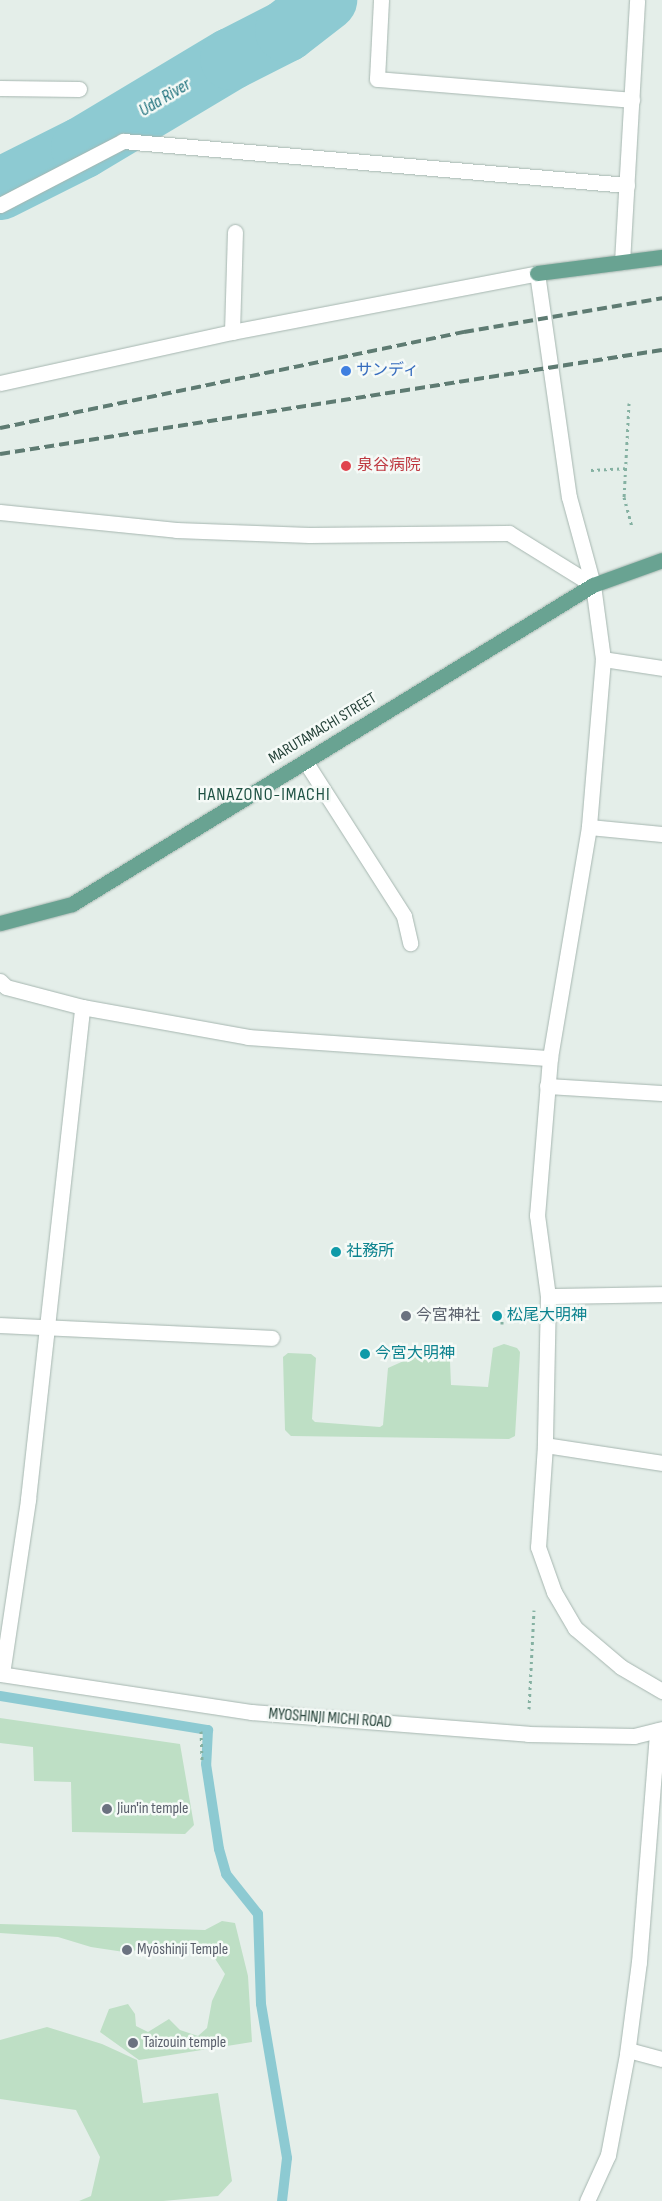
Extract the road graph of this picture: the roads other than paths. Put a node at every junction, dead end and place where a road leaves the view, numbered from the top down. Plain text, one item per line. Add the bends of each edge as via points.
1 (381, 0) edge
2 (637, 0) edge
3 (0, 88) edge
4 (79, 89) dead end
5 (632, 100) junction
6 (627, 185) junction
7 (0, 205) edge
8 (235, 232) dead end
9 (662, 257) edge
10 (622, 262) junction
11 (537, 273) junction
12 (232, 332) junction
13 (0, 383) edge
14 (0, 512) edge
15 (662, 560) edge
16 (593, 585) junction
17 (603, 659) junction
18 (662, 668) edge
19 (305, 761) junction
20 (589, 827) junction
21 (662, 834) edge
22 (0, 923) edge
23 (410, 943) dead end
24 (0, 981) edge
25 (82, 1007) junction
26 (550, 1058) junction
27 (547, 1086) junction
28 (662, 1093) edge
29 (662, 1294) edge
30 (548, 1296) junction
31 (0, 1326) edge
32 (48, 1328) junction
33 (272, 1338) dead end
34 (545, 1445) junction
35 (662, 1463) edge
36 (1, 1674) edge
37 (662, 1692) edge
38 (660, 1730) edge
39 (655, 1868) edge
40 (628, 2050) junction
41 (662, 2059) edge
42 (587, 2201) edge

1 - 5 street via 377,79
2 - 5 street
3 - 4 street
5 - 6 street
6 - 7 street via 123,141
6 - 10 street
8 - 12 street
9 - 10 main road
10 - 11 main road
11 - 12 street
11 - 16 street via 569,497
12 - 13 street
14 - 16 street via 176,530 309,535 509,533
15 - 16 main road, MARUTAMACHI STREET
16 - 17 street
16 - 19 main road, MARUTAMACHI STREET
17 - 18 street
17 - 20 street
19 - 22 main road, MARUTAMACHI STREET via 72,904
19 - 23 street via 404,916
20 - 21 street
20 - 26 street
24 - 25 street via 6,987
25 - 26 street via 248,1037
25 - 32 street
26 - 27 street
27 - 28 street
27 - 30 street via 537,1215
29 - 30 street
30 - 34 street
31 - 32 street
32 - 33 street
32 - 36 street via 28,1499
34 - 35 street
34 - 37 street via 538,1547 554,1592 575,1628 621,1668
36 - 38 street, MYOSHINJI MICHI ROAD via 204,1708 528,1734 634,1736
38 - 39 street
39 - 40 street
40 - 41 street
40 - 42 street via 608,2155

